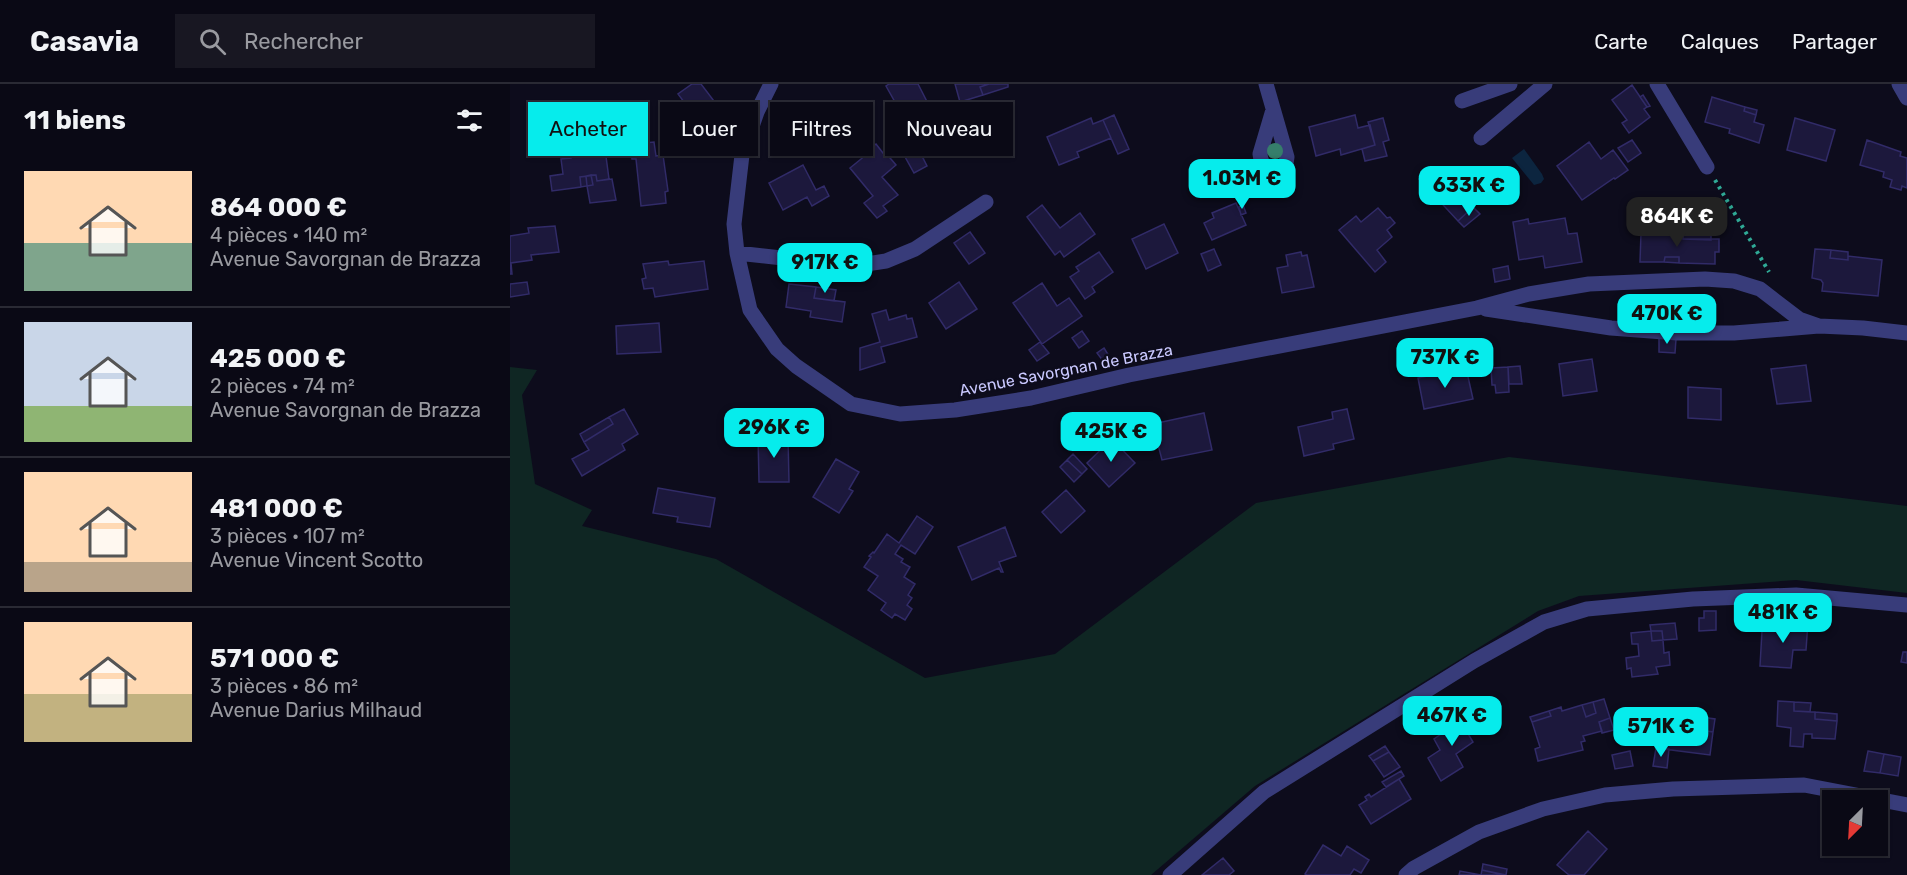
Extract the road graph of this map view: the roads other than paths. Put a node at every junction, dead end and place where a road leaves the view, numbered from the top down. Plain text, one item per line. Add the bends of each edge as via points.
1 (771, 84) edge
2 (1266, 84) edge
3 (1510, 84) edge
4 (1545, 84) edge
5 (1657, 84) edge
6 (1899, 84) edge
7 (1907, 98) edge
8 (1462, 101) dead end
9 (1273, 110) dead end
10 (1481, 138) dead end
11 (1710, 171) road end
12 (986, 202) dead end
13 (737, 253) junction
14 (1477, 308) junction
15 (1819, 326) junction
16 (1907, 333) edge
17 (1907, 605) edge
18 (1907, 805) edge
19 (1170, 875) edge
20 (1406, 875) edge

1 - 13 street, Avenue Savorgnan de Brazza via 742,155 734,224
2 - 9 street
3 - 8 street
4 - 10 street
5 - 11 street
6 - 7 street
12 - 13 street via 915,249 886,261 853,266
13 - 14 street, Avenue Savorgnan de Brazza via 750,310 777,349 851,404 900,414 1031,398 1129,375
14 - 15 street, Avenue Savorgnan de Brazza via 1611,328 1677,333
14 - 15 street, Avenue Savorgnan de Brazza via 1528,294 1589,284 1676,279 1734,281 1760,289 1799,319
15 - 16 street, Avenue Savorgnan de Brazza
17 - 19 street via 1796,595 1693,599 1587,609 1544,622 1264,792
18 - 20 street via 1804,784 1605,795 1543,809 1479,832

